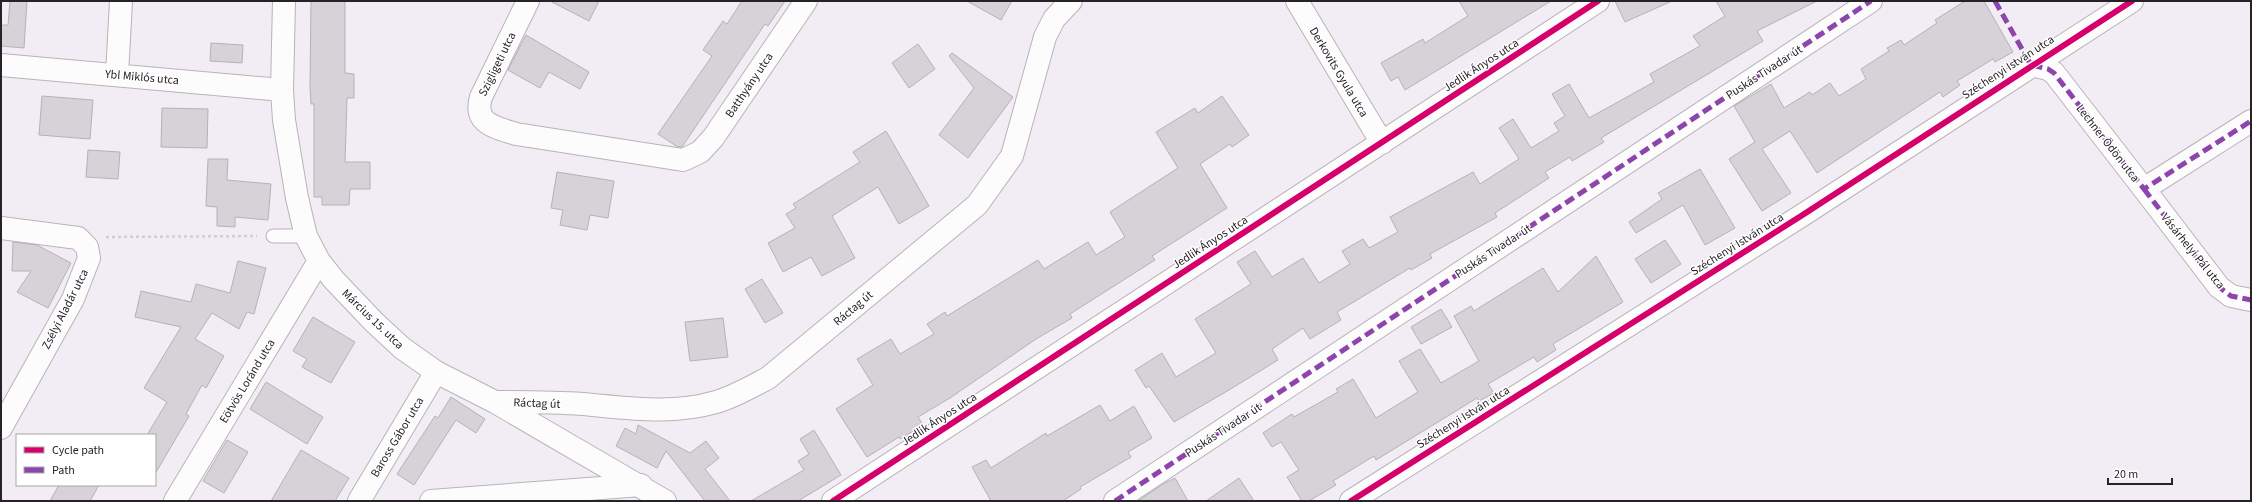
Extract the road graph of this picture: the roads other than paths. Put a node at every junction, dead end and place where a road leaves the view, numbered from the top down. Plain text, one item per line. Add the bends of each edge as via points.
1 (121, 1) edge
2 (284, 1) edge
3 (528, 1) edge
4 (806, 1) edge
5 (1070, 1) edge
6 (1297, 1) edge
7 (1598, 1) edge
8 (1871, 1) edge
9 (2132, 1) edge
10 (1, 65) edge
11 (2031, 65) junction
12 (117, 75) junction
13 (282, 90) junction
14 (2251, 121) edge
15 (1382, 143) junction
16 (683, 160) joint
17 (2144, 189) junction
18 (1, 228) edge
19 (273, 236) road end
20 (306, 236) junction
21 (319, 261) junction
22 (2251, 300) edge
23 (436, 372) junction
24 (496, 402) junction
25 (1, 428) edge
26 (641, 485) junction
27 (175, 501) edge
28 (359, 501) edge
29 (431, 501) edge
30 (665, 501) edge
31 (833, 501) edge
32 (1115, 501) edge
33 (1351, 501) edge

1 - 12 street
2 - 13 street, Március 15. utca
3 - 16 street, Szigligeti utca via 480,97 478,108 481,118 490,125 516,134
4 - 16 street, Batthyány utca via 713,138 700,152
5 - 24 street, Ráctag út via 1054,19 1044,36 1012,156 977,205 768,378 722,400 683,409 656,410 539,402
6 - 15 street, Derkovits Gyula utca
7 - 15 street, Jedlik Ányos utca
8 - 32 street, Puskás Tivadar út
9 - 11 street, Széchenyi István utca
10 - 12 street, Ybl Miklós utca
11 - 17 street, Lechner Ödön utca via 2054,73
11 - 33 street, Széchenyi István utca via 1801,216
12 - 13 street, Ybl Miklós utca
13 - 20 street, Március 15. utca via 284,120
14 - 17 street, Lechner Ödön utca
15 - 31 street, Jedlik Ányos utca
17 - 22 street, Vásárhelyi Pál utca via 2219,287 2231,296
18 - 25 street, Zsélyi Aladár utca via 78,238 87,247 89,258 72,299
19 - 20 lane
20 - 21 street, Március 15. utca
21 - 23 street, Március 15. utca via 374,322 402,348
21 - 27 street, Eötvös Loránd utca
23 - 24 street, Március 15. utca
23 - 28 street, Baross Gábor utca
24 - 26 street, Március 15. utca
26 - 29 street
26 - 30 street, Március 15. utca

